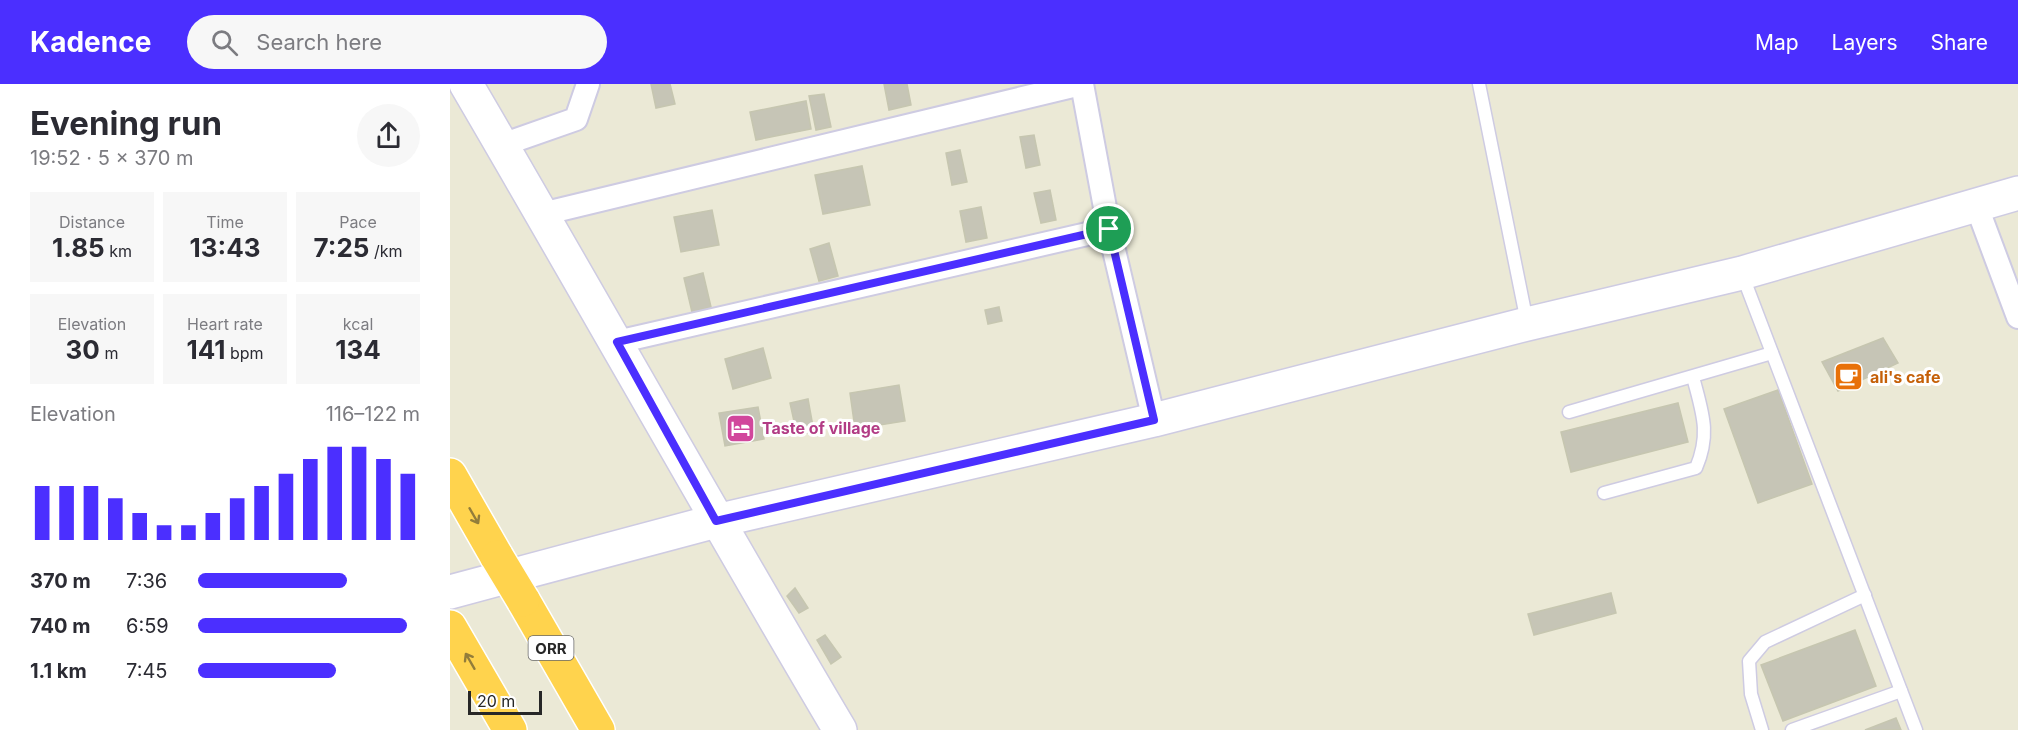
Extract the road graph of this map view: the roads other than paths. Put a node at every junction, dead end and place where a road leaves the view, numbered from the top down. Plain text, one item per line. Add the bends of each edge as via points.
1 (466, 84) edge
2 (588, 84) edge
3 (1082, 84) edge
4 (1479, 84) edge
5 (502, 145) junction
6 (2018, 193) edge
7 (1977, 207) junction
8 (542, 214) junction
9 (1109, 229) junction
10 (1742, 273) junction
11 (2018, 317) edge
12 (1527, 324) junction
13 (617, 342) junction
14 (1773, 354) junction
15 (1693, 377) junction
16 (1569, 412) dead end
17 (1154, 420) junction
18 (450, 475) edge
19 (1604, 494) dead end
20 (716, 521) junction
21 (450, 592) edge
22 (1865, 595) junction
23 (450, 627) edge
24 (1901, 691) junction
25 (510, 730) edge
26 (598, 730) edge
27 (840, 730) edge
28 (1762, 730) edge
29 (1792, 730) edge
30 (1916, 730) edge

1 - 5 main road
2 - 5 street via 576,119
3 - 8 street
3 - 9 street
4 - 12 lane
5 - 8 main road
6 - 7 main road
7 - 10 main road
7 - 11 street
8 - 13 main road
9 - 13 street
9 - 17 street
10 - 12 main road
10 - 14 lane
12 - 17 main road
13 - 20 main road
14 - 15 lane
14 - 22 lane
15 - 16 lane
15 - 19 lane via 1705,423 1705,447 1696,468
17 - 20 main road
18 -> 26 highway, ORR, bridge
20 - 21 main road
20 - 27 main road
22 - 24 lane
22 - 28 lane via 1765,642 1749,661 1751,694
25 -> 23 highway
24 - 29 lane
24 - 30 lane

